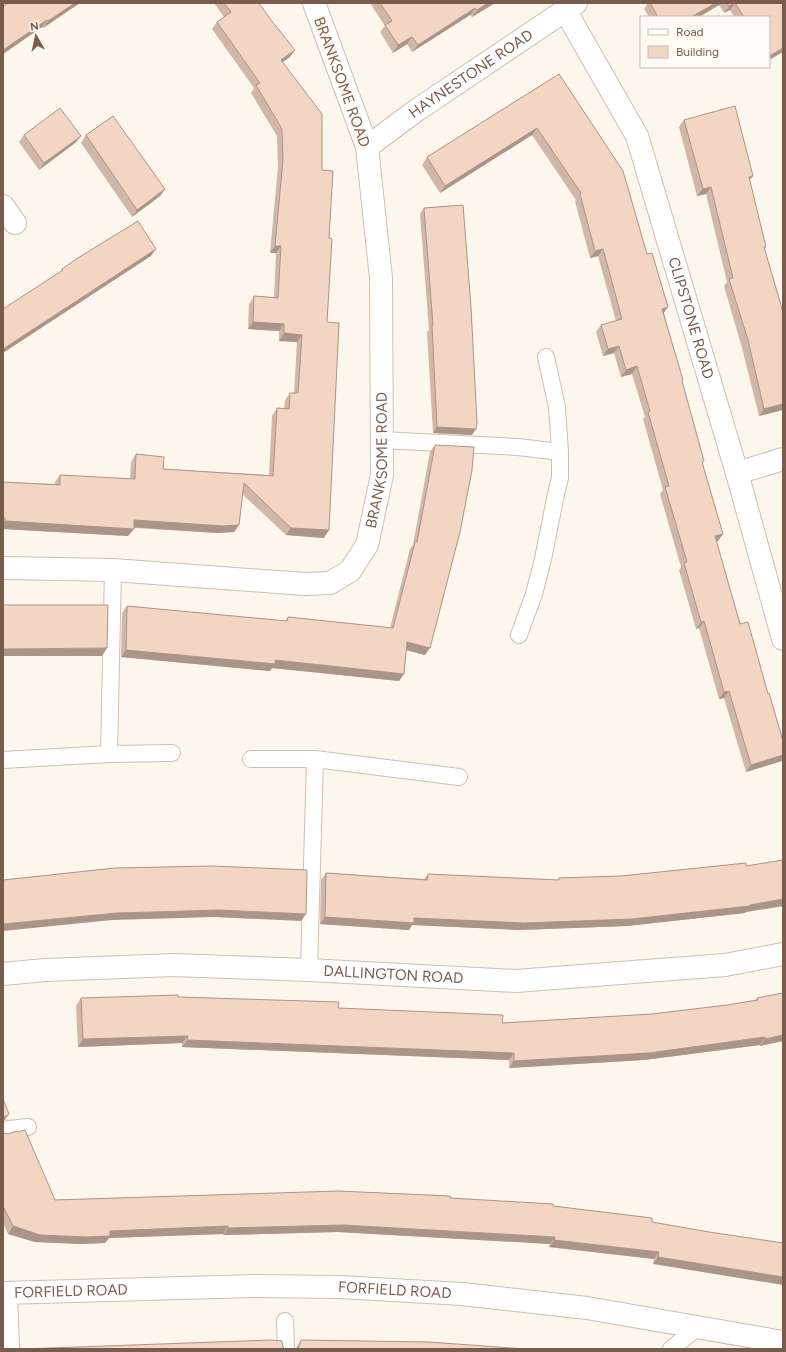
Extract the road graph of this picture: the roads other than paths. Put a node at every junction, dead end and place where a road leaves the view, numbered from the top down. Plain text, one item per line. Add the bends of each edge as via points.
1 (314, 3) edge
2 (571, 7) edge
3 (367, 146) junction
4 (546, 356) dead end
5 (381, 440) junction
6 (560, 452) junction
7 (783, 459) edge
8 (737, 473) junction
9 (3, 568) edge
10 (113, 570) junction
11 (519, 635) dead end
12 (783, 639) edge
13 (172, 753) dead end
14 (109, 754) junction
15 (251, 759) dead end
16 (315, 759) junction
17 (3, 760) edge
18 (459, 777) dead end
19 (783, 954) edge
20 (309, 970) junction
21 (3, 974) edge
22 (28, 1127) dead end
23 (3, 1132) edge
24 (6, 1293) edge
25 (285, 1321) dead end
26 (698, 1327) junction
27 (783, 1342) edge
28 (11, 1349) edge
29 (286, 1349) edge
30 (670, 1349) edge

1 - 3 street, BRANKSOME ROAD
2 - 3 street, HAYNESTONE ROAD
2 - 8 street, CLIPSTONE ROAD via 637,136
3 - 5 street, BRANKSOME ROAD via 380,278
4 - 6 lane via 558,407
5 - 6 lane via 518,446
5 - 10 street, BRANKSOME ROAD via 382,474 367,545 350,571 330,583 305,584
6 - 11 lane via 560,478 543,559
7 - 8 street
8 - 12 street, CLIPSTONE ROAD
9 - 10 street, BRANKSOME ROAD
10 - 14 lane
13 - 14 lane
14 - 17 lane
15 - 16 lane
16 - 18 lane
16 - 20 lane
19 - 20 street, DALLINGTON ROAD via 724,965 516,981
20 - 21 street, DALLINGTON ROAD via 174,965
22 - 23 lane
24 - 26 street, FORFIELD ROAD via 255,1286 340,1287 462,1294 587,1308
24 - 28 lane
25 - 29 lane
26 - 27 street, FORFIELD ROAD
26 - 30 lane

